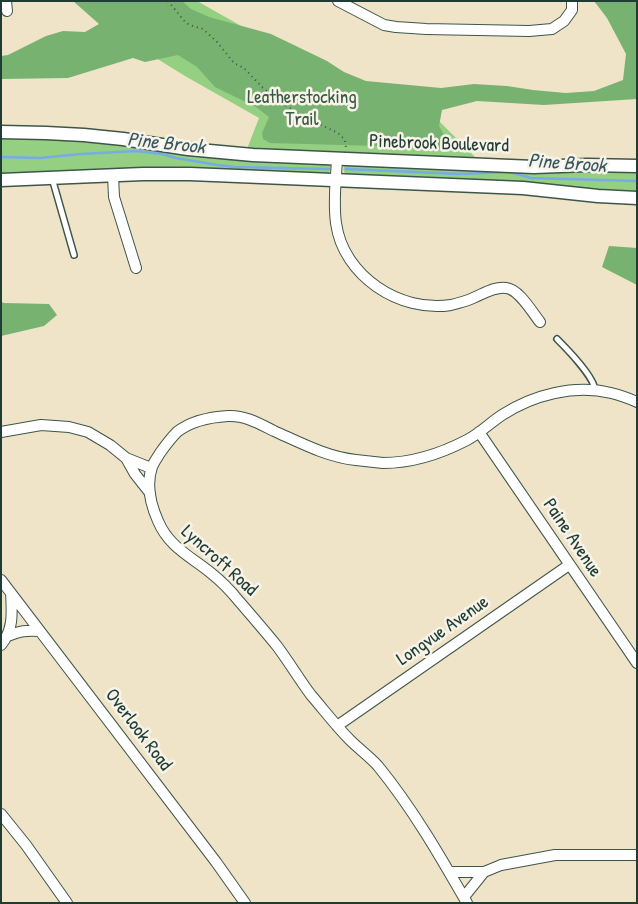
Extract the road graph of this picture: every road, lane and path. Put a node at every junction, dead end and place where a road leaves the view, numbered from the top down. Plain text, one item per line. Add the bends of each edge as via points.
1 (168, 1) edge
2 (338, 1) edge
3 (572, 1) edge
4 (1, 132) edge
5 (342, 155) junction
6 (637, 166) edge
7 (113, 175) junction
8 (51, 178) junction
9 (1, 180) edge
10 (336, 180) junction
11 (637, 198) edge
12 (74, 255) dead end
13 (136, 268) dead end
14 (540, 322) dead end
15 (557, 339) dead end
16 (594, 390) junction
17 (637, 402) edge
18 (1, 432) edge
19 (478, 432) junction
20 (126, 458) junction
21 (152, 468) junction
22 (150, 493) junction
23 (569, 565) junction
24 (1, 580) edge
25 (11, 593) junction
26 (40, 631) junction
27 (5, 640) edge
28 (637, 663) edge
29 (337, 726) junction
30 (1, 814) edge
31 (637, 855) edge
32 (450, 872) junction
33 (484, 872) junction
34 (466, 900) edge
35 (67, 903) edge
36 (246, 903) edge

1 - 5 path via 186,23 203,29 234,63 244,68 275,98 300,115 338,133 345,140
2 - 3 street via 384,25 396,27 529,31 552,28 564,21 572,10
4 - 5 street, Pinebrook Boulevard via 84,135 224,153
5 - 6 street, Pinebrook Boulevard via 527,167
5 - 10 street
7 - 8 street
7 - 10 street via 190,174
7 - 13 street via 114,197
8 - 9 street
8 - 12 lane
10 - 11 street via 523,188
10 - 14 street via 334,199 340,242 358,271 374,285 390,295 426,306 451,305 496,288 508,288 520,297
15 - 16 lane via 579,363
16 - 17 street, Lyncroft Road
16 - 19 street, Lyncroft Road via 557,392 537,397 513,408
18 - 20 street via 41,425 69,427 88,432
19 - 21 street, Lyncroft Road via 457,445 419,458 382,463 331,455 245,417 230,416 193,423 176,433
19 - 23 street, Paine Avenue
20 - 21 street
20 - 22 street
21 - 22 street, Lyncroft Road
22 - 29 street, Lyncroft Road via 165,536 232,593 278,647
23 - 28 street, Paine Avenue
23 - 29 street, Longvue Avenue
24 - 25 street, Overlook Road
25 - 26 street, Overlook Road
25 - 27 street via 12,617
26 - 27 street via 25,630
26 - 36 street, Overlook Road
29 - 32 street, Lyncroft Road via 401,796
30 - 35 street
31 - 33 street via 555,855
32 - 33 street
32 - 34 street, Lyncroft Road
33 - 34 street

